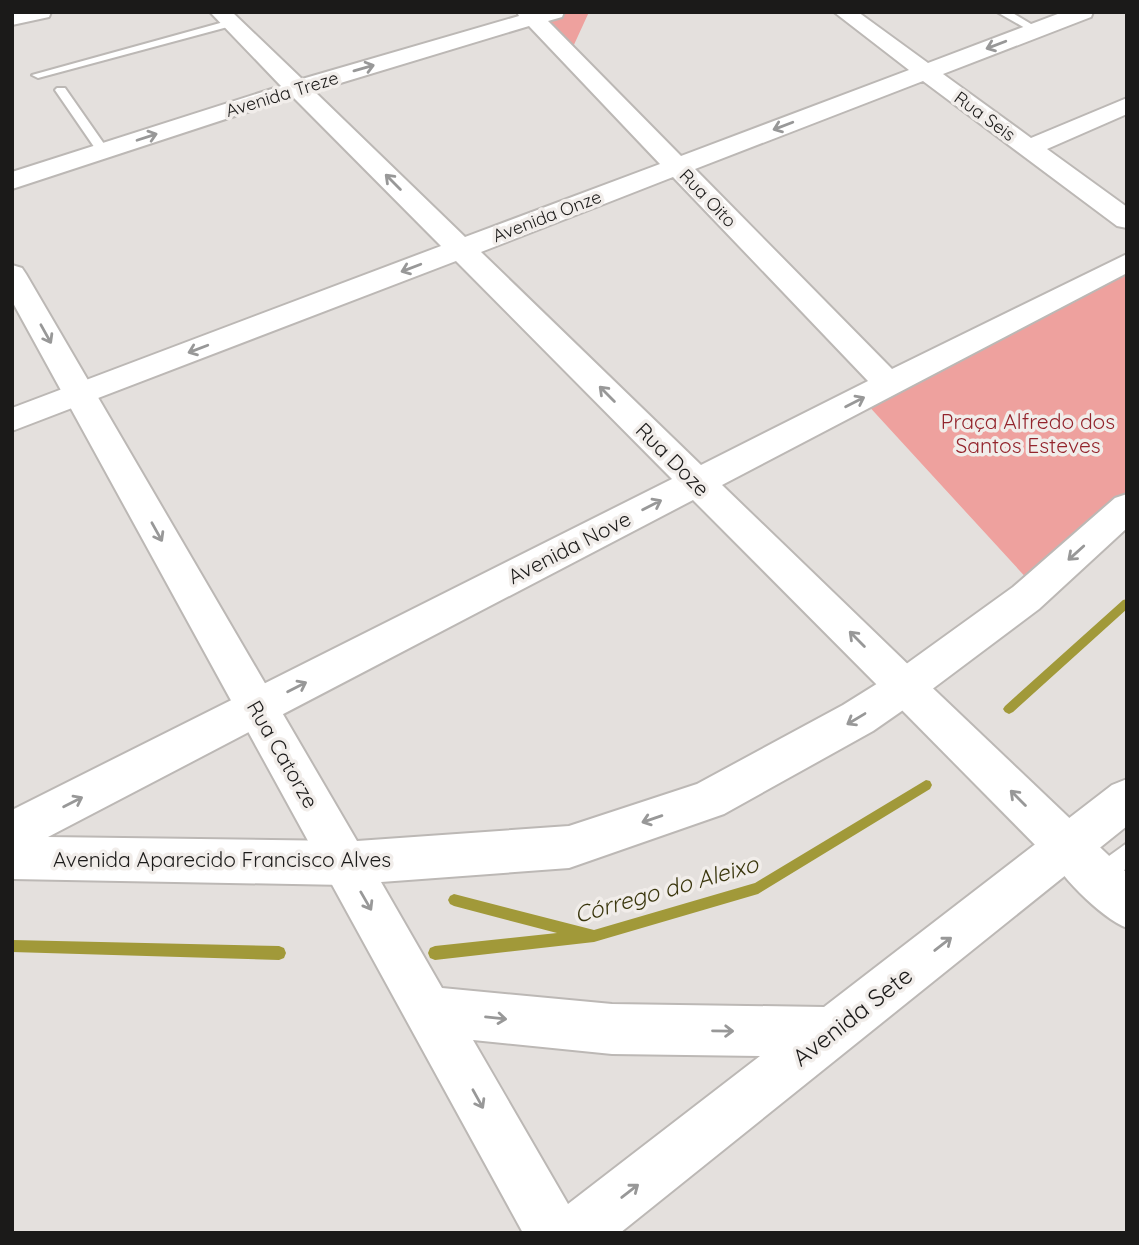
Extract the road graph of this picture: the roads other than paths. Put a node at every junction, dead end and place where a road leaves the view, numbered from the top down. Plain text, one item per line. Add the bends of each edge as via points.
1 (41, 12) edge
2 (844, 12) edge
3 (1002, 12) edge
4 (1083, 12) edge
5 (538, 14) edge
6 (225, 18) edge
7 (12, 19) edge
8 (1036, 30) junction
9 (926, 72) junction
10 (38, 75) dead end
11 (297, 88) junction
12 (61, 90) dead end
13 (1127, 105) edge
14 (1029, 148) junction
15 (103, 151) junction
16 (677, 167) junction
17 (12, 181) edge
18 (1127, 220) edge
19 (461, 249) junction
20 (1127, 262) edge
21 (12, 275) edge
22 (889, 384) junction
23 (79, 394) junction
24 (12, 420) edge
25 (697, 482) junction
26 (1127, 507) edge
27 (905, 687) junction
28 (256, 708) junction
29 (1127, 799) edge
30 (12, 833) edge
31 (12, 858) edge
32 (345, 863) junction
33 (1105, 871) edge
34 (428, 1010) junction
35 (831, 1032) junction
36 (554, 1233) edge
37 (576, 1233) edge

1 - 7 street
2 - 9 street, Rua Seis
3 - 8 lane
4 - 8 street, Avenida Onze
11 -> 5 street, Avenida Treze
5 - 16 street, Rua Oito
6 - 10 lane
6 - 11 street, Rua Doze
8 -> 9 street, Avenida Onze
9 - 14 street, Rua Seis
9 -> 16 street, Avenida Onze
15 -> 11 street, Avenida Treze
19 -> 11 street, Rua Doze
12 - 15 lane
13 - 14 street
14 - 18 street, Rua Seis
15 - 17 street, Avenida Treze
16 - 19 street, Avenida Onze
16 - 22 street, Rua Oito
19 -> 23 street, Avenida Onze
25 -> 19 street, Rua Doze
20 - 22 street, Avenida Nove
21 -> 23 street, Rua Catorze
25 -> 22 street, Avenida Nove
23 - 24 street, Avenida Onze
23 -> 28 street, Rua Catorze
27 -> 25 street, Rua Doze
28 -> 25 street, Avenida Nove
26 -> 27 street, Avenida Aparecido Francisco Alves via 1026,598
27 -> 32 street, Avenida Aparecido Francisco Alves via 709,800 569,847
33 -> 27 street, Rua Doze
30 -> 28 street, Avenida Nove
28 - 32 street, Rua Catorze
29 - 33 street, Avenida Sete
31 - 32 street, Avenida Aparecido Francisco Alves
32 -> 34 street, Rua Catorze
35 -> 33 street, Avenida Sete
34 -> 35 street via 612,1029
34 -> 36 street, Rua Catorze
37 -> 35 street, Avenida Sete

